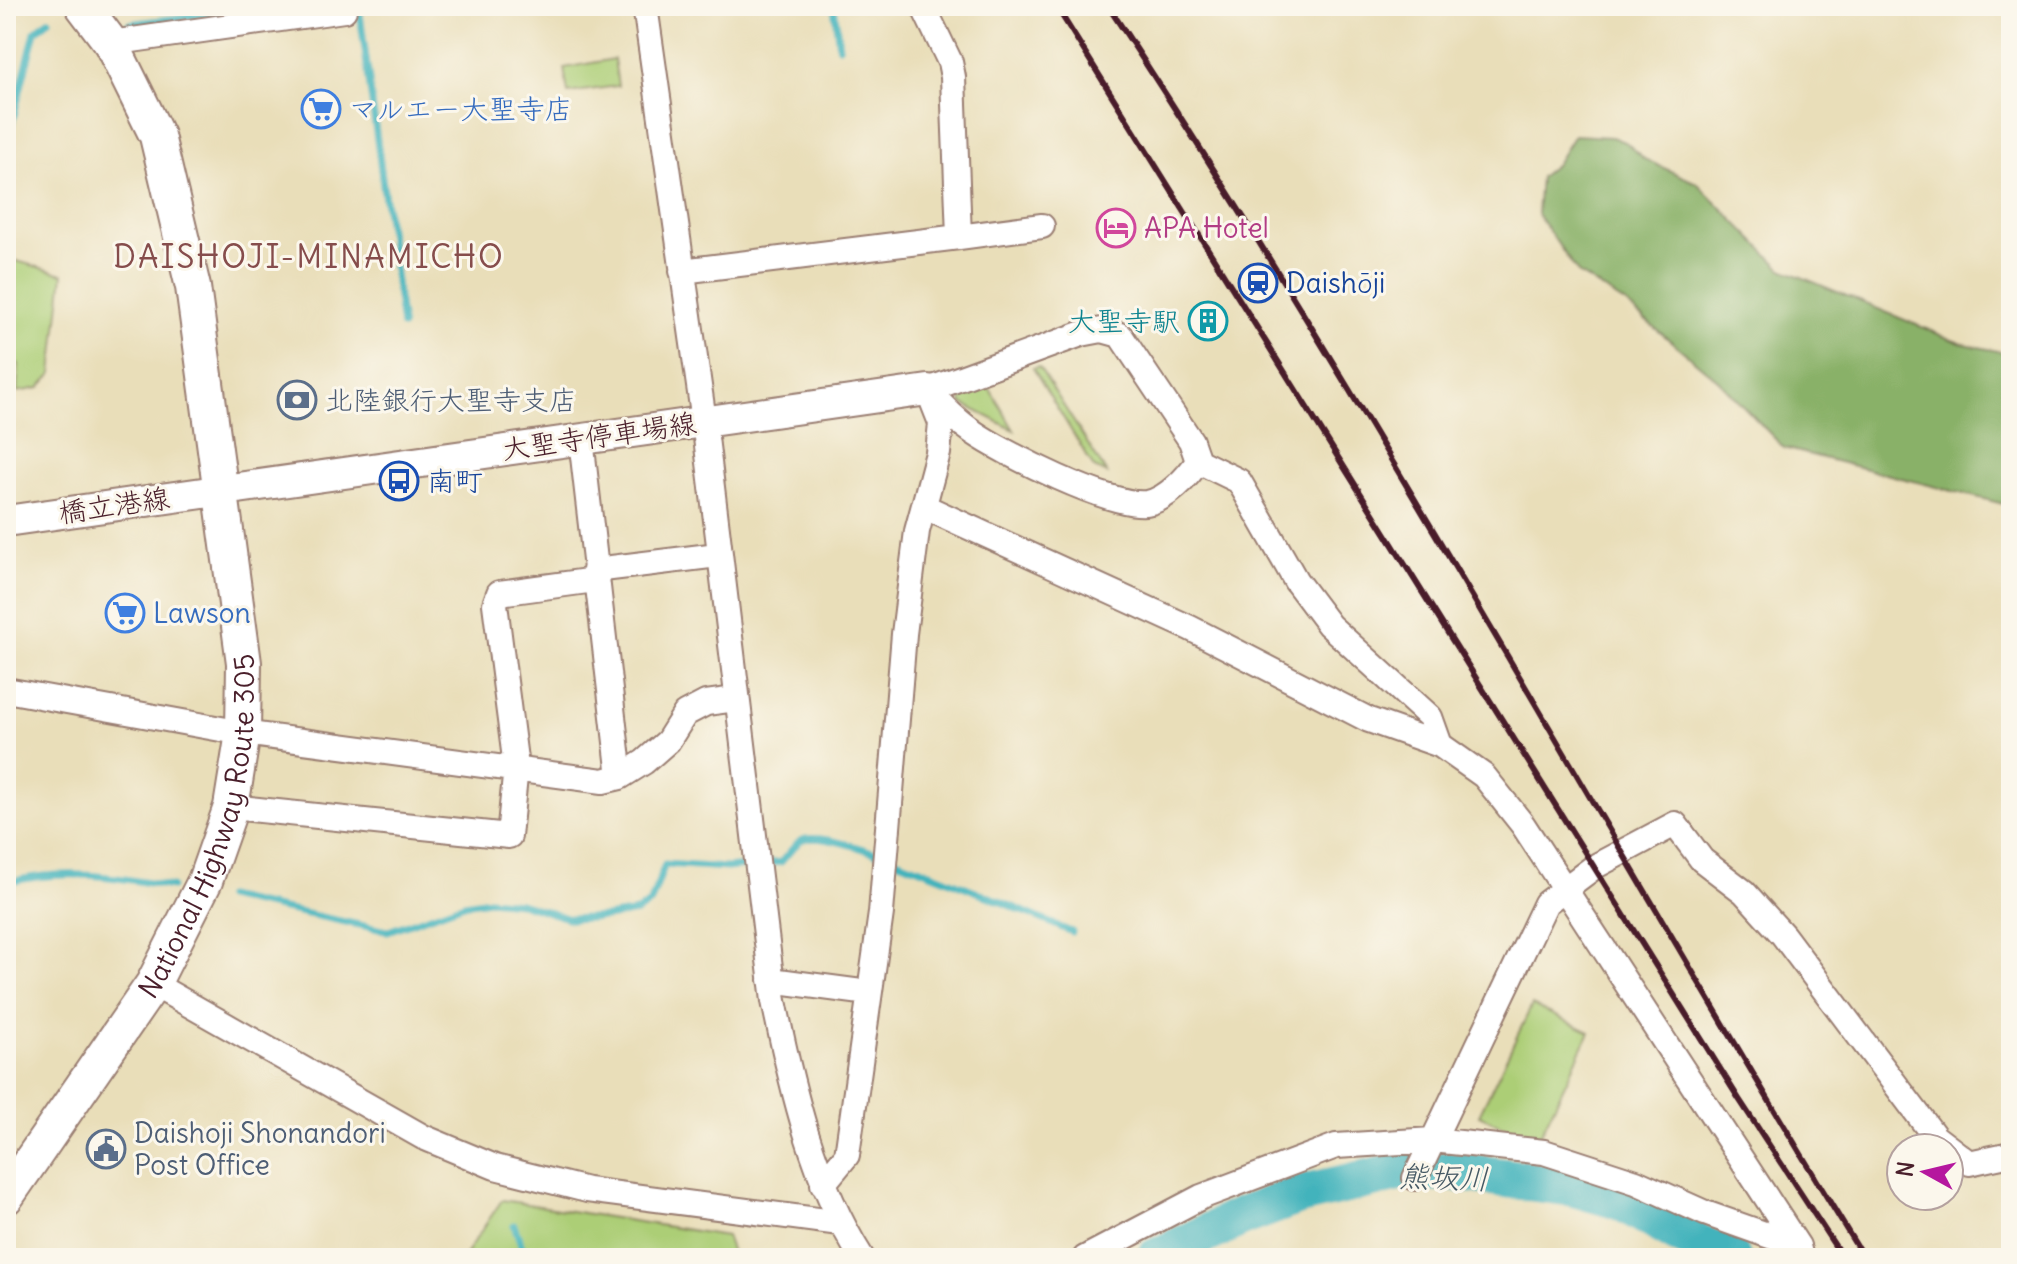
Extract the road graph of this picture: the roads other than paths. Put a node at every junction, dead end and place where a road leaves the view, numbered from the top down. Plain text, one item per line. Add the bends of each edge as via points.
1 (83, 6) edge
2 (645, 6) edge
3 (923, 6) edge
4 (344, 10) dead end
5 (111, 43) junction
6 (1042, 226) dead end
7 (959, 237) junction
8 (682, 271) junction
9 (928, 390) junction
10 (704, 421) junction
11 (581, 439) junction
12 (1198, 461) junction
13 (222, 490) junction
14 (925, 507) junction
15 (6, 521) edge
16 (718, 555) junction
17 (595, 575) junction
18 (6, 690) edge
19 (736, 699) junction
20 (243, 733) junction
21 (1440, 745) junction
22 (516, 767) junction
23 (620, 777) junction
24 (231, 807) junction
25 (1563, 892) junction
26 (771, 980) junction
27 (153, 984) junction
28 (869, 993) junction
29 (1433, 1140) junction
30 (2011, 1154) edge
31 (16, 1163) edge
32 (1415, 1178) dead end
33 (823, 1184) junction
34 (6, 1197) edge
35 (840, 1223) junction
36 (1799, 1252) edge
37 (862, 1258) edge
38 (1085, 1258) edge

1 - 5 highway, National Highway Route 305
2 - 8 street
3 - 7 street via 953,77
4 - 5 street
5 - 13 highway, National Highway Route 305 via 157,136 193,287
6 - 7 street
7 - 8 street
8 - 10 street
9 - 10 main road, 大聖寺停車場線
9 - 12 street via 948,414 976,434 1115,500 1151,503 1189,476
9 - 12 street via 1102,330 1120,335 1191,441
9 - 14 street via 941,423
10 - 11 main road, 大聖寺停車場線
10 - 16 street
11 - 13 main road, 大聖寺停車場線
11 - 17 street
12 - 21 street via 1239,481 1296,581 1329,625 1430,717
13 - 15 main road, 橋立港線
13 - 20 highway, National Highway Route 305 via 244,663
14 - 21 street via 1190,628 1369,720
14 - 28 street via 904,634 881,913
16 - 17 street
16 - 19 street
17 - 22 street via 499,593 495,604
17 - 23 street
18 - 20 street
19 - 23 street via 706,703 685,714 668,741
19 - 26 street
20 - 22 street
20 - 24 highway, National Highway Route 305
21 - 25 street via 1484,776 1523,825
22 - 23 street via 603,781
22 - 24 street via 509,836
24 - 27 highway, National Highway Route 305 via 205,881
25 - 29 street via 1546,903
25 - 30 street via 1622,851 1675,824 1702,860 1744,892 1783,935 1935,1137 1969,1163
25 - 36 street
26 - 28 street
26 - 33 street via 789,1075
27 - 31 highway, National Highway Route 305
27 - 35 street via 423,1137 495,1167 587,1190
28 - 33 street via 847,1155
29 - 32 street
29 - 36 street via 1544,1152 1636,1182
29 - 38 street via 1336,1146 1201,1197
31 - 34 highway, National Highway Route 305
33 - 35 street
35 - 37 street

